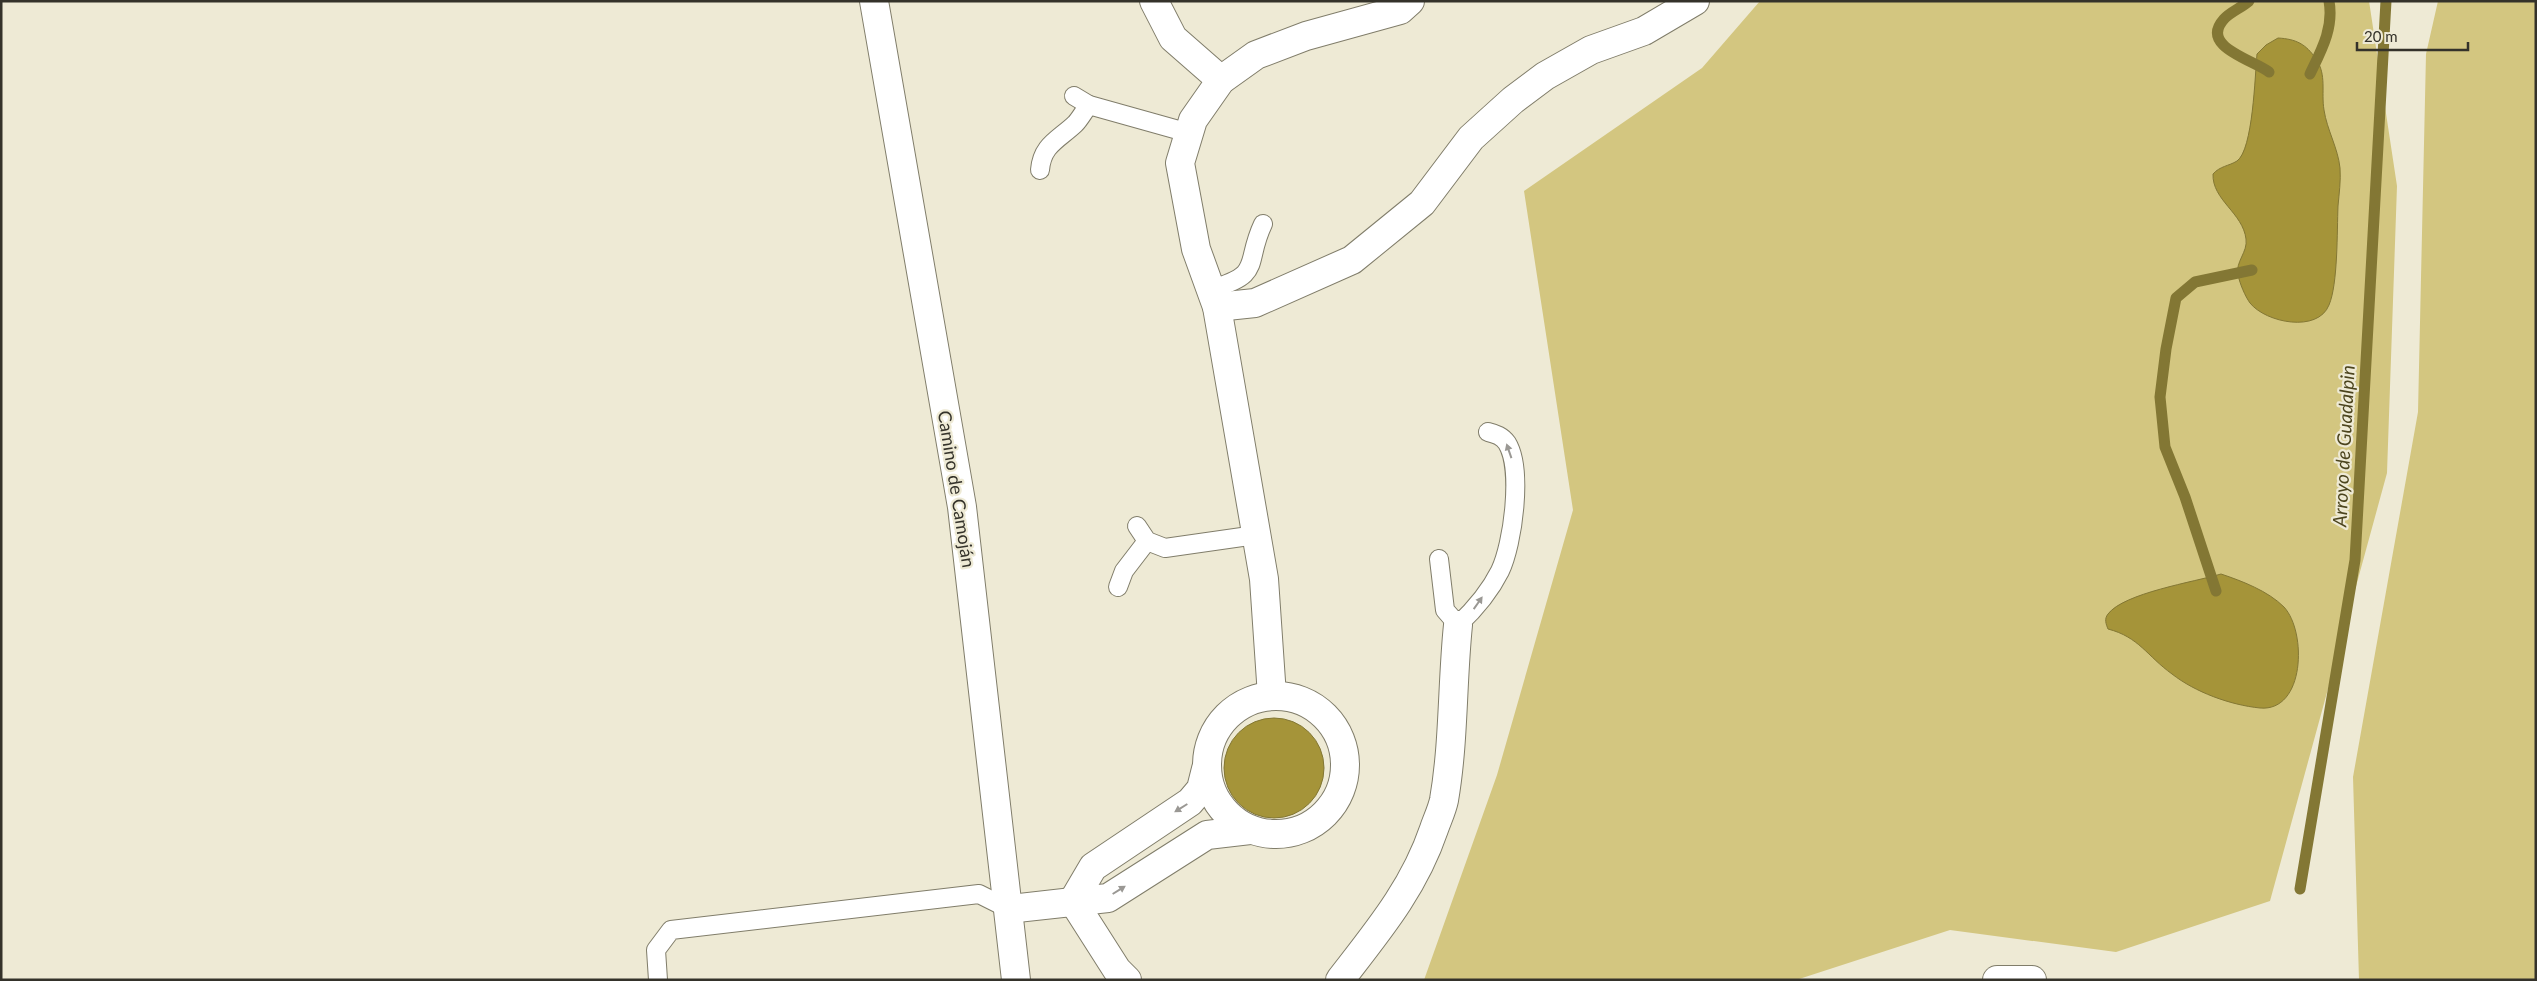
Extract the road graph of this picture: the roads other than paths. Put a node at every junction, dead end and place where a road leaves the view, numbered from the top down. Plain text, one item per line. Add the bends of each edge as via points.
1 (874, 1) edge
2 (1154, 1) edge
3 (1410, 1) edge
4 (1695, 1) edge
5 (1221, 80) junction
6 (1189, 133) junction
7 (1040, 170) dead end
8 (1264, 224) dead end
9 (1214, 298) junction
10 (1488, 432) dead end
11 (1137, 526) dead end
12 (1256, 535) junction
13 (1147, 540) junction
14 (1439, 559) dead end
15 (1118, 587) dead end
16 (1458, 625) junction
17 (1272, 696) junction
18 (1206, 769) junction
19 (1250, 830) junction
20 (1073, 901) junction
21 (1009, 909) junction
22 (658, 980) edge
23 (1016, 980) edge
24 (1127, 980) edge
25 (1340, 980) edge
26 (1997, 980) edge
27 (2032, 980) edge

1 - 21 street, Camino de Camoján via 962,507
2 - 5 street via 1173,38
3 - 5 street via 1400,10 1306,36 1256,55
4 - 9 street via 1644,31 1591,50 1545,76 1513,100 1471,138 1422,204 1352,260 1256,303
5 - 6 street via 1193,120
6 - 7 lane via 1082,101 1076,124 1050,144 1040,160
6 - 9 street via 1180,162 1196,249
8 - 9 lane via 1257,236 1247,273
9 - 12 street
16 -> 10 lane via 1500,572 1510,544 1514,516 1511,453 1503,439
11 - 13 lane
12 - 13 lane via 1165,548
12 - 17 street via 1264,578
13 - 15 lane via 1124,571
14 - 16 lane via 1445,610
16 - 25 street via 1453,670 1452,741 1444,802 1423,860 1392,914
17 - 18 street via 1244,704 1227,716 1208,749
17 - 19 street via 1301,701 1318,711 1332,726 1341,742 1345,762 1343,782 1336,800 1308,827 1290,833 1269,834
18 - 19 street via 1210,788 1220,806 1233,820
18 -> 20 street via 1200,789 1190,802 1093,867
20 -> 19 street via 1108,898 1207,835
20 - 21 street
20 - 24 street via 1117,970
21 - 22 lane via 979,894 671,930 656,950
21 - 23 street, Camino de Camoján
26 - 27 street

